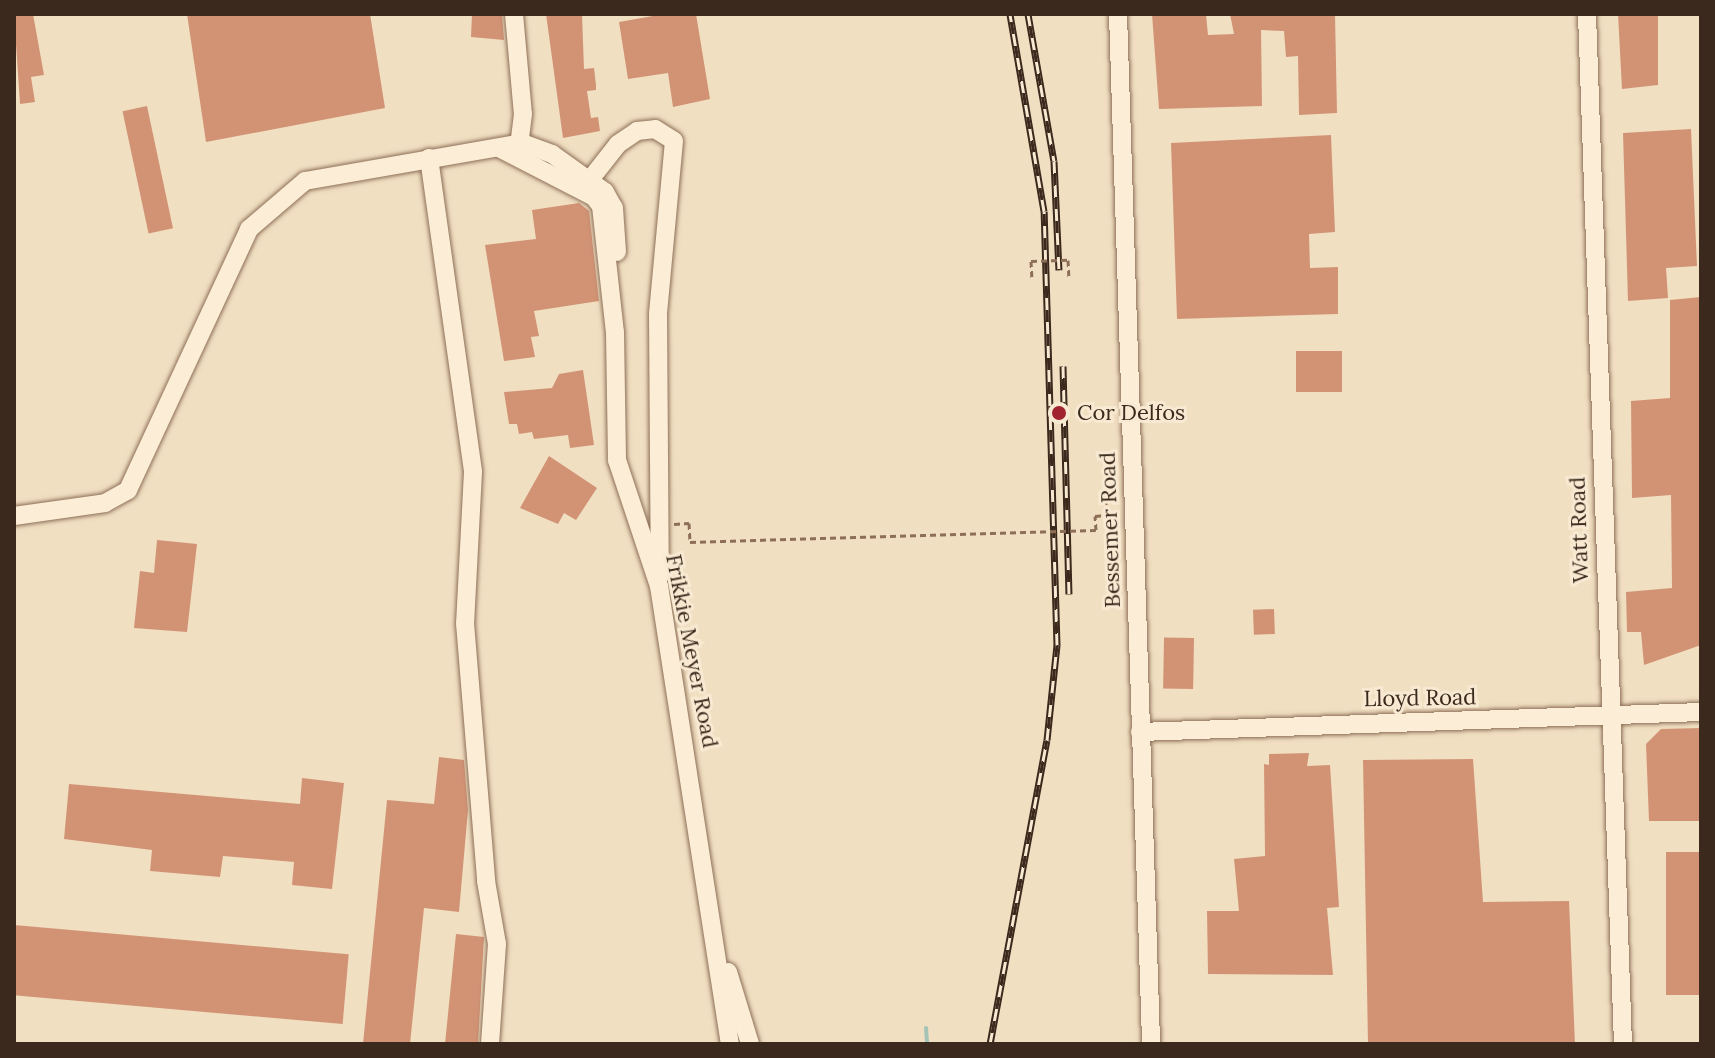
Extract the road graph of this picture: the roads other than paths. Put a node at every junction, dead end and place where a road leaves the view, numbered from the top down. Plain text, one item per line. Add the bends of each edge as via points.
1 (514, 14) edge
2 (1118, 14) edge
3 (1587, 14) edge
4 (519, 150) junction
5 (429, 158) junction
6 (586, 185) junction
7 (14, 516) edge
8 (659, 586) junction
9 (1701, 712) edge
10 (1609, 717) junction
11 (1140, 732) junction
12 (717, 935) junction
13 (490, 1044) edge
14 (730, 1044) edge
15 (750, 1044) edge
16 (1151, 1044) edge
17 (1623, 1044) edge

1 - 4 street
2 - 11 street, Bessemer Road
3 - 10 street, Watt Road
4 - 5 street
4 - 6 street
5 - 7 street via 305,181 281,198 249,229 128,490 105,503
5 - 13 street via 473,472 464,611 486,881 497,944
6 - 8 street, Frikkie Meyer Road via 601,206 615,332 617,460
6 - 8 street via 618,144 637,131 655,129 674,141 658,314 663,548
8 - 12 street, Frikkie Meyer Road
9 - 10 street, Lloyd Road
10 - 11 street, Lloyd Road
10 - 17 street, Watt Road
11 - 16 street, Bessemer Road
12 - 14 street, Frikkie Meyer Road
12 - 15 street, Frikkie Meyer Road

